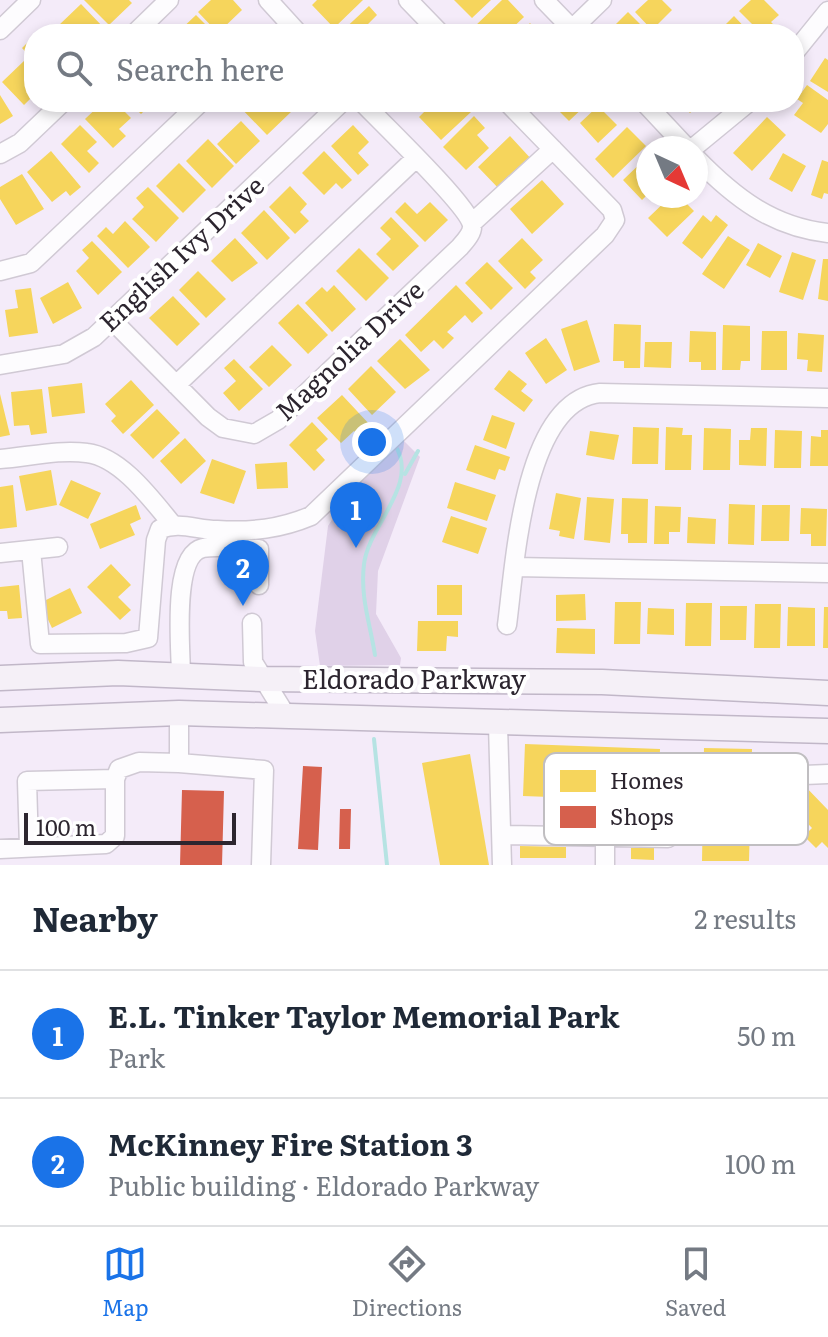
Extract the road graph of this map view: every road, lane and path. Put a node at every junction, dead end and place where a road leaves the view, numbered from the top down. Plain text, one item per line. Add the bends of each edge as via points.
1 (31, 0) edge
2 (169, 0) edge
3 (268, 0) edge
4 (408, 0) edge
5 (544, 0) edge
6 (602, 0) edge
7 (828, 11) edge
8 (144, 24) edge
9 (290, 24) edge
10 (431, 24) edge
11 (567, 24) edge
12 (580, 24) edge
13 (0, 30) edge
14 (804, 41) edge
15 (53, 112) edge
16 (190, 112) edge
17 (331, 112) edge
18 (371, 112) edge
19 (517, 112) edge
20 (654, 112) edge
21 (736, 112) edge
22 (678, 136) edge
23 (705, 136) edge
24 (553, 149) junction
25 (0, 154) edge
26 (415, 159) junction
27 (708, 170) edge
28 (472, 223) junction
29 (828, 233) edge
30 (0, 271) edge
31 (112, 320) junction
32 (0, 365) edge
33 (176, 385) junction
34 (828, 398) edge
35 (0, 459) edge
36 (172, 524) junction
37 (58, 547) dead end
38 (31, 550) junction
39 (0, 553) edge
40 (515, 567) junction
41 (828, 573) edge
42 (259, 585) dead end
43 (252, 623) dead end
44 (507, 625) dead end
45 (181, 676) junction
46 (0, 678) edge
47 (262, 679) junction
48 (828, 693) edge
49 (179, 713) junction
50 (287, 717) junction
51 (0, 720) edge
52 (498, 725) junction
53 (828, 731) edge
54 (179, 763) junction
55 (828, 774) edge
56 (808, 775) edge
57 (115, 779) junction
58 (503, 835) junction
59 (544, 836) edge
60 (29, 847) junction
61 (0, 849) edge
62 (261, 865) edge
63 (502, 865) edge

1 - 13 street
2 - 8 street
3 - 9 street
4 - 10 street
5 - 11 street
6 - 12 street
7 - 14 street
15 - 25 street
16 - 30 street via 31,263
17 - 31 street, English Ivy Drive
18 - 26 street
19 - 24 street
20 - 22 street
21 - 23 street
24 - 28 street, Magnolia Drive
24 - 36 street via 612,210 615,220 605,235 311,516 279,530
26 - 28 street
26 - 33 street
27 - 29 street via 763,214
28 - 33 street, Magnolia Drive via 460,247 267,428 254,434 223,428
31 - 32 street, English Ivy Drive via 64,354
31 - 33 street, Magnolia Drive
34 - 40 street via 600,393 577,400 557,419 532,472
35 - 36 street via 64,453 103,458 146,493
36 - 38 street via 160,529 156,540 148,638 126,643 40,644
37 - 38 street
38 - 39 street
40 - 41 street
40 - 44 street
42 - 45 street via 259,549 201,548 189,558 181,584
43 - 47 street via 253,662
45 - 46 main road, Eldorado Parkway
45 - 47 main road, Eldorado Parkway
45 - 49 main road
47 - 48 main road, Eldorado Parkway via 587,682
47 - 50 street
49 - 50 main road, Eldorado Parkway
49 - 51 main road, Eldorado Parkway
49 - 54 street
50 - 52 main road, Eldorado Parkway
52 - 53 main road, Eldorado Parkway
52 - 58 street
54 - 57 street via 130,763
54 - 62 street via 264,770
55 - 56 street
57 - 60 street via 115,836 106,844
57 - 60 street via 27,781
58 - 59 street
58 - 63 street
60 - 61 street

